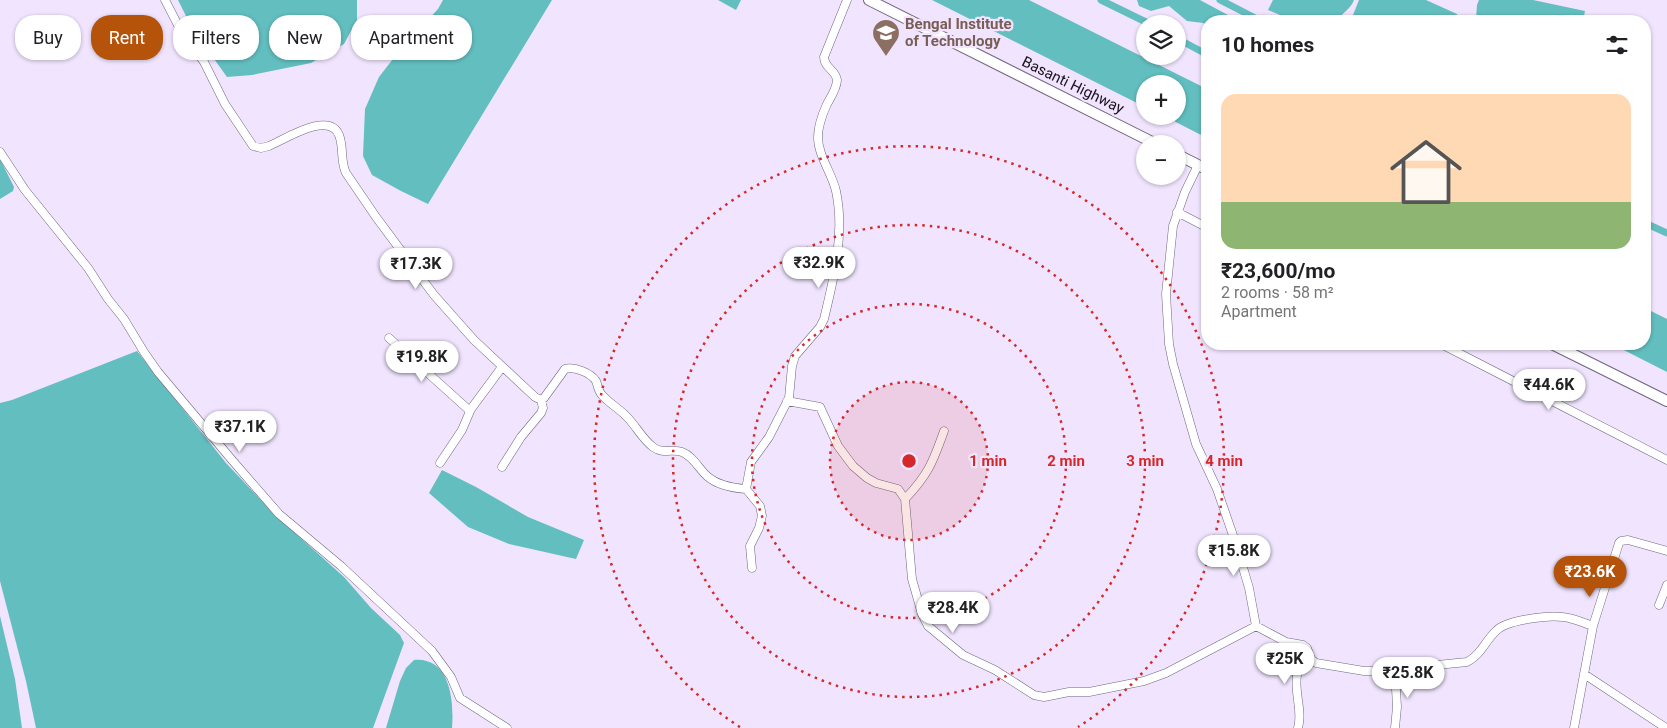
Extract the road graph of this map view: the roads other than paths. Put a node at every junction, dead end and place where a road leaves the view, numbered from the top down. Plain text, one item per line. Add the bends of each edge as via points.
1 (164, 0) edge
2 (847, 0) edge
3 (869, 0) edge
4 (1138, 135) edge
5 (0, 152) edge
6 (1186, 159) edge
7 (1201, 167) edge
8 (1201, 170) edge
9 (1177, 212) junction
10 (1201, 224) edge
11 (389, 338) dead end
12 (1453, 350) edge
13 (1564, 350) edge
14 (502, 367) junction
15 (541, 400) junction
16 (788, 401) junction
17 (1667, 401) edge
18 (470, 411) junction
19 (944, 431) dead end
20 (1667, 460) edge
21 (440, 463) dead end
22 (502, 467) dead end
23 (746, 489) junction
24 (905, 499) junction
25 (1667, 551) edge
26 (752, 568) dead end
27 (1667, 585) edge
28 (1659, 605) dead end
29 (1256, 626) junction
30 (1593, 626) junction
31 (1309, 654) junction
32 (1395, 670) junction
33 (1584, 674) junction
34 (507, 728) edge
35 (1298, 728) edge
36 (1395, 728) edge
37 (1574, 728) edge
38 (1666, 728) edge

1 - 14 street via 253,146 269,146 315,126 334,128 350,181 427,287
2 - 16 street via 824,57 837,82 818,132 819,148 837,196 840,217 838,251 824,319 795,356
3 - 4 main road, Basanti Highway
5 - 34 street via 25,190 88,268 158,372 279,514 341,566 432,651 451,677 460,698
6 - 7 main road
8 - 9 street via 1191,179
9 - 10 street
9 - 29 street via 1166,294 1172,358 1196,444 1217,488 1236,544 1251,594
11 - 18 street
12 - 20 street
13 - 17 main road
14 - 15 street
14 - 18 street
15 - 22 street via 541,413
15 - 23 street via 565,369 573,368 585,373 595,379 601,395 625,414 654,447 664,452 682,452 716,482
16 - 23 street via 751,462
16 - 24 street via 820,407 838,446 853,466 876,483 898,488
18 - 21 street via 462,430
19 - 24 street via 927,473
23 - 26 street via 760,506 762,516 760,528 750,546
24 - 29 street via 912,579 925,622 963,655 1034,694 1044,697 1089,692 1144,681 1166,673
25 - 30 street via 1621,540
27 - 28 street
29 - 31 street via 1286,642 1303,645
30 - 32 street via 1558,616 1512,623 1498,629 1475,658 1467,662
30 - 33 street
31 - 32 street via 1316,664
31 - 35 street via 1297,674
32 - 36 street
33 - 37 street
33 - 38 street

